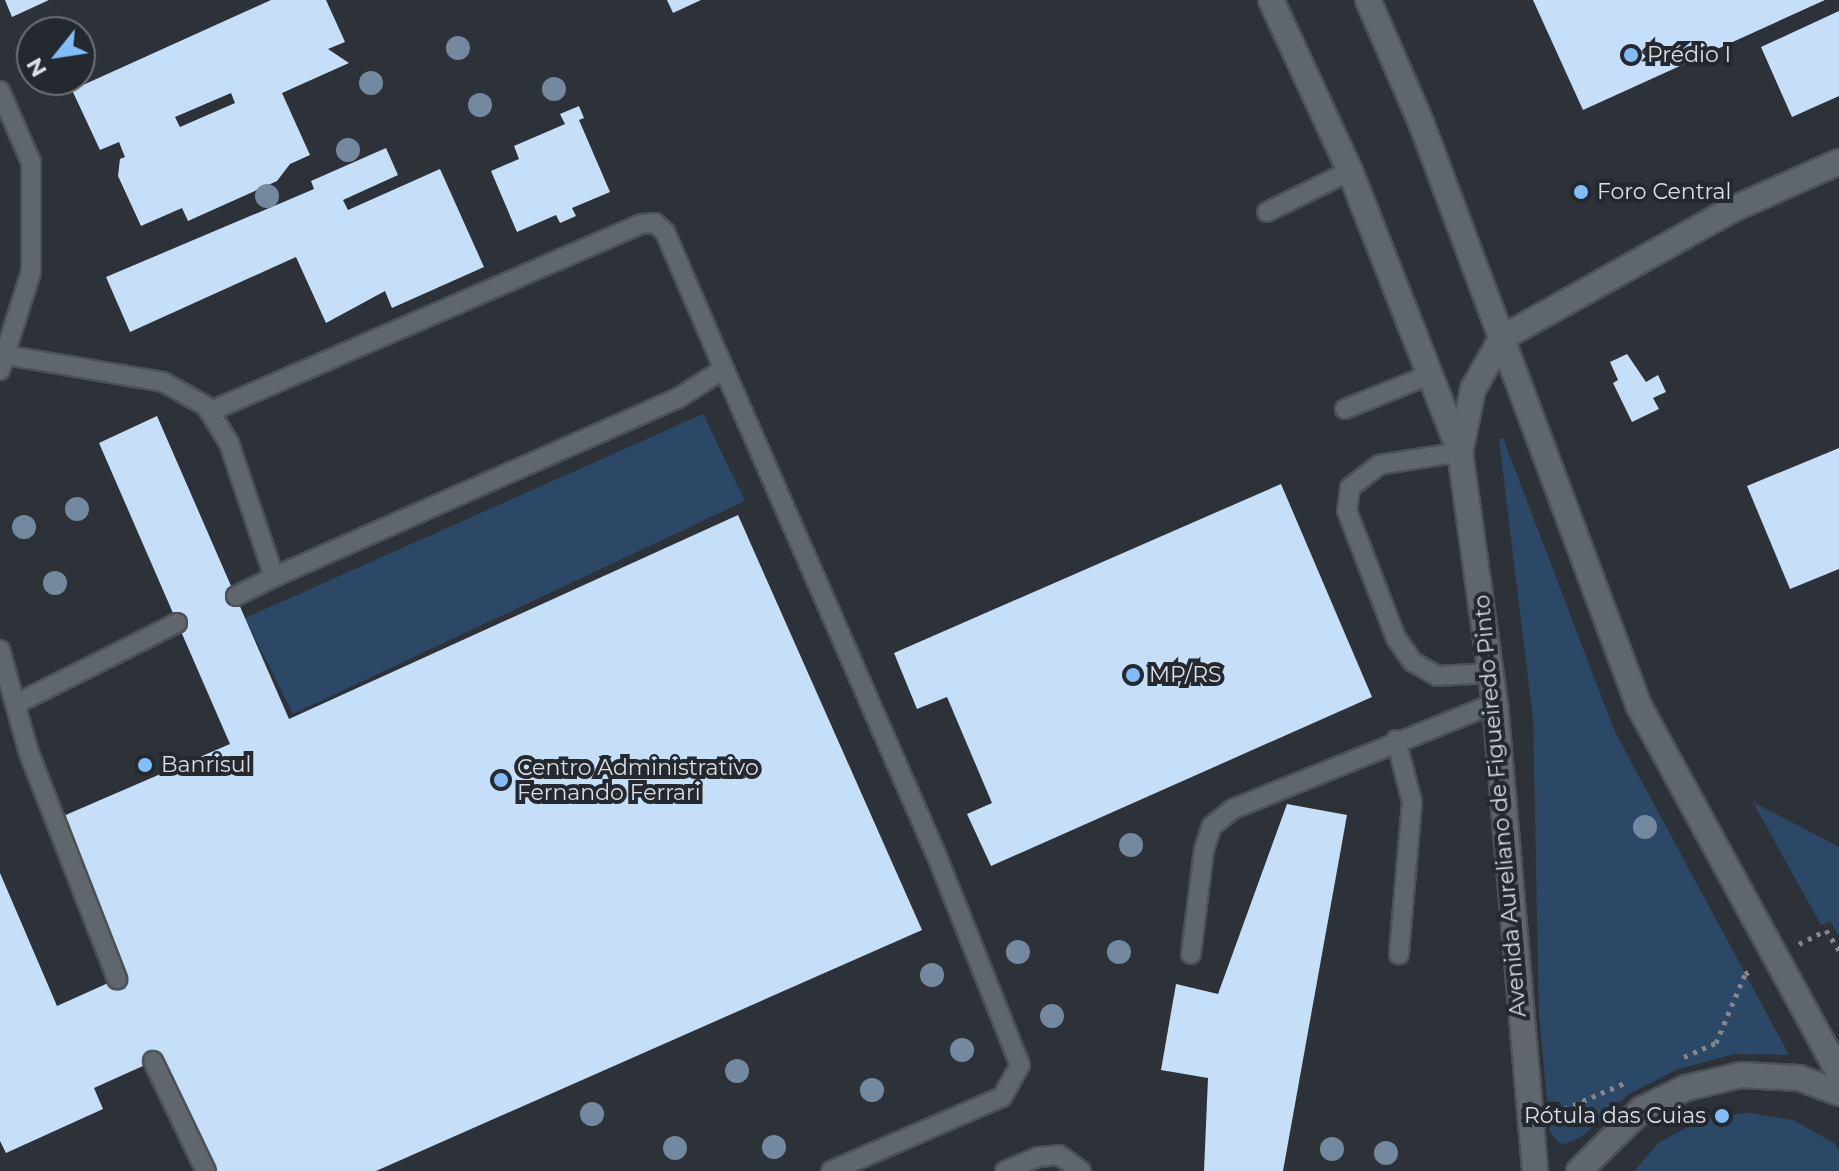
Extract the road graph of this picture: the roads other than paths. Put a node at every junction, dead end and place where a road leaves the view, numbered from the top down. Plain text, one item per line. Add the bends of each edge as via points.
1 (1271, 0) edge
2 (1368, 0) edge
3 (0, 91) edge
4 (1839, 162) edge
5 (1350, 171) junction
6 (1267, 212) dead end
7 (1502, 338) junction
8 (2, 363) edge
9 (724, 369) junction
10 (1432, 374) junction
11 (1345, 409) dead end
12 (211, 411) junction
13 (1460, 452) junction
14 (274, 577) junction
15 (236, 596) dead end
16 (177, 623) dead end
17 (0, 650) edge
18 (1491, 673) junction
19 (18, 703) junction
20 (1495, 703) junction
21 (1396, 740) junction
22 (1191, 954) dead end
23 (1399, 954) dead end
24 (117, 979) dead end
25 (153, 1061) dead end
26 (1839, 1073) edge
27 (1839, 1093) edge
28 (206, 1171) edge
29 (831, 1171) edge
30 (1005, 1171) edge
31 (1081, 1171) edge
32 (1535, 1171) edge
33 (1579, 1171) edge

1 - 5 main road, Avenida Aureliano de Figueiredo Pinto
2 - 7 main road via 1422,125
3 - 8 lane via 31,162 31,272
4 - 7 main road via 1731,210
5 - 6 lane
5 - 10 main road, Avenida Aureliano de Figueiredo Pinto
7 - 13 main road via 1473,389
7 - 26 main road via 1639,706
8 - 12 lane via 163,382
9 - 12 lane via 665,232 655,223 641,224
9 - 14 lane via 678,398
9 - 29 lane via 936,854 1020,1065 1002,1097
10 - 11 lane
10 - 13 main road, Avenida Aureliano de Figueiredo Pinto
12 - 14 lane via 229,443
13 - 18 main road, Avenida Aureliano de Figueiredo Pinto
13 - 18 lane via 1379,465 1350,488 1347,511 1396,638 1413,662 1437,676
14 - 15 lane
16 - 19 lane
17 - 19 lane
18 - 20 main road, Avenida Aureliano de Figueiredo Pinto
19 - 24 lane via 29,753
20 - 21 lane
20 - 32 main road, Avenida Aureliano de Figueiredo Pinto
21 - 22 lane via 1233,809 1212,826 1204,850
21 - 23 lane via 1412,802
25 - 28 lane
27 - 33 main road via 1799,1078 1741,1075 1686,1088 1642,1109
30 - 31 lane via 1038,1157 1059,1155

